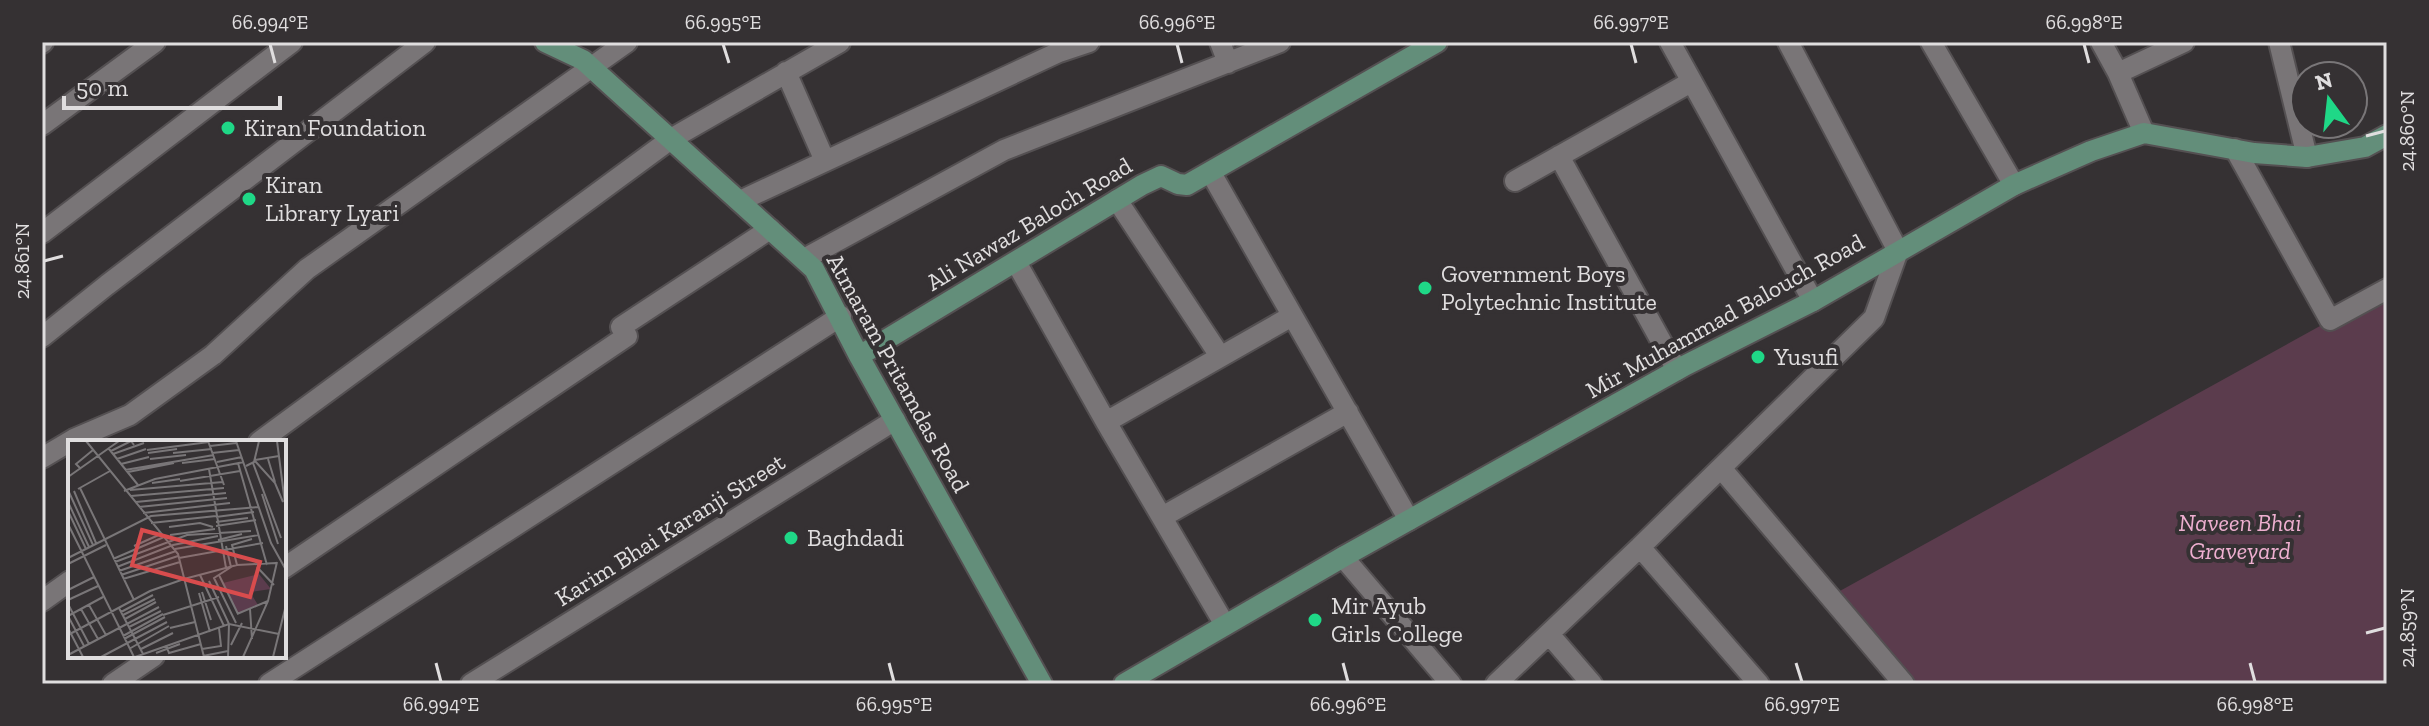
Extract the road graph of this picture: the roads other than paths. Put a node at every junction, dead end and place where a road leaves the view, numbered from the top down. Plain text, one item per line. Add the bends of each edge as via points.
1 (155, 42) edge
2 (292, 42) edge
3 (425, 42) edge
4 (545, 42) edge
5 (627, 42) edge
6 (840, 42) edge
7 (1089, 42) edge
8 (1220, 42) edge
9 (1280, 42) edge
10 (1437, 42) edge
11 (1670, 42) edge
12 (1788, 42) edge
13 (1931, 42) edge
14 (2101, 42) edge
15 (2184, 42) edge
16 (2279, 42) edge
17 (1228, 63) junction
18 (592, 67) junction
19 (786, 72) junction
20 (2118, 73) junction
21 (1691, 82) junction
22 (42, 125) edge
23 (2144, 133) junction
24 (2387, 135) edge
25 (671, 139) junction
26 (2235, 149) junction
27 (1559, 156) junction
28 (2307, 157) junction
29 (825, 161) junction
30 (1211, 173) junction
31 (1515, 181) dead end
32 (2014, 185) junction
33 (1117, 200) junction
34 (740, 201) junction
35 (770, 229) junction
36 (42, 233) edge
37 (1898, 251) junction
38 (804, 259) junction
39 (1016, 262) junction
40 (2387, 289) edge
41 (1813, 301) junction
42 (841, 316) junction
43 (1292, 316) junction
44 (42, 337) edge
45 (859, 356) junction
46 (1220, 356) junction
47 (1677, 370) junction
48 (1348, 412) junction
49 (895, 420) junction
50 (1106, 422) junction
51 (72, 440) edge
52 (262, 440) edge
53 (68, 443) edge
54 (42, 458) edge
55 (1721, 468) junction
56 (1162, 517) junction
57 (1409, 520) junction
58 (1640, 547) junction
59 (1343, 557) junction
60 (286, 567) edge
61 (68, 582) edge
62 (42, 601) edge
63 (1225, 625) junction
64 (1549, 634) junction
65 (151, 658) edge
66 (113, 684) edge
67 (269, 684) edge
68 (471, 684) edge
69 (1042, 684) edge
70 (1124, 684) edge
71 (1451, 684) edge
72 (1496, 684) edge
73 (1592, 684) edge
74 (1759, 684) edge
75 (1904, 684) edge

1 - 22 street
2 - 36 street
3 - 44 street
4 - 18 street, Atmaram Pritamdas Road
5 - 18 street
6 - 19 street
7 - 29 street
8 - 17 street
9 - 17 street
10 - 30 street, Ali Nawaz Baloch Road
11 - 21 street
12 - 37 street
13 - 32 street
14 - 20 street
15 - 20 street
16 - 28 street
17 - 38 street via 1004,150
18 - 25 street, Atmaram Pritamdas Road
18 - 51 street via 307,269 213,355 130,415
19 - 25 street
19 - 29 street
20 - 23 street
21 - 27 street
21 - 41 street
23 - 26 street, Mir Muhammad Balouch Road
23 - 32 street, Mir Muhammad Balouch Road
24 - 28 street, Mir Muhammad Balouch Road via 2365,147
25 - 34 street, Atmaram Pritamdas Road
25 - 52 street
26 - 28 street, Mir Muhammad Balouch Road
26 - 40 street via 2330,320
27 - 31 street
27 - 47 street
29 - 34 street
30 - 33 street, Ali Nawaz Baloch Road via 1187,185 1161,176
30 - 43 street
32 - 37 street, Mir Muhammad Balouch Road
33 - 39 street, Ali Nawaz Baloch Road
33 - 46 street
34 - 35 street, Atmaram Pritamdas Road
35 - 38 street, Atmaram Pritamdas Road
35 - 60 street via 621,327 627,336
37 - 41 street, Mir Muhammad Balouch Road
37 - 55 street via 1874,318
38 - 42 street, Atmaram Pritamdas Road
39 - 45 street, Ali Nawaz Baloch Road
39 - 50 street
41 - 47 street, Mir Muhammad Balouch Road
42 - 45 street, Atmaram Pritamdas Road
42 - 67 street
43 - 46 street
43 - 48 street
45 - 49 street, Atmaram Pritamdas Road
46 - 50 street
47 - 57 street, Mir Muhammad Balouch Road
48 - 56 street
48 - 57 street
49 - 68 street, Karim Bhai Karanji Street
49 - 69 street, Atmaram Pritamdas Road
50 - 56 street
53 - 54 street
55 - 58 street
55 - 75 street
56 - 63 street
57 - 59 street, Mir Muhammad Balouch Road
58 - 64 street
58 - 74 street
59 - 63 street, Mir Muhammad Balouch Road
59 - 71 street
61 - 62 street
63 - 70 street, Mir Muhammad Balouch Road
64 - 72 street
64 - 73 street
65 - 66 street

